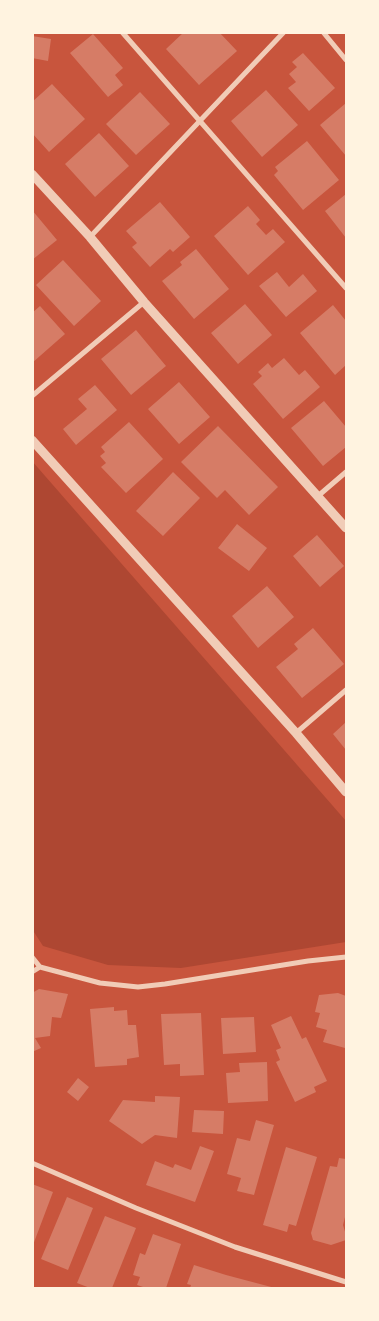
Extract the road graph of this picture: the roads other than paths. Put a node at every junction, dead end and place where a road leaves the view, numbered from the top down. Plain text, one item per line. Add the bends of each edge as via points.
1 (122, 32) edge
2 (284, 32) edge
3 (323, 32) edge
4 (346, 60) edge
5 (201, 122) junction
6 (32, 174) edge
7 (90, 237) junction
8 (346, 288) edge
9 (144, 302) junction
10 (32, 396) edge
11 (32, 440) edge
12 (346, 472) edge
13 (318, 496) junction
14 (346, 528) edge
15 (346, 690) edge
16 (296, 733) junction
17 (346, 792) edge
18 (32, 957) edge
19 (346, 957) edge
20 (40, 967) junction
21 (32, 972) edge
22 (32, 1163) edge
23 (346, 1282) edge

1 - 5 street
2 - 5 street
3 - 4 street
5 - 7 street
5 - 8 street
6 - 7 street
7 - 9 street
9 - 10 street
9 - 13 street
11 - 16 street
12 - 13 street
13 - 14 street
15 - 16 street
16 - 17 street
18 - 20 street
19 - 20 street via 138,987 100,984
20 - 21 street
22 - 23 street via 235,1247

